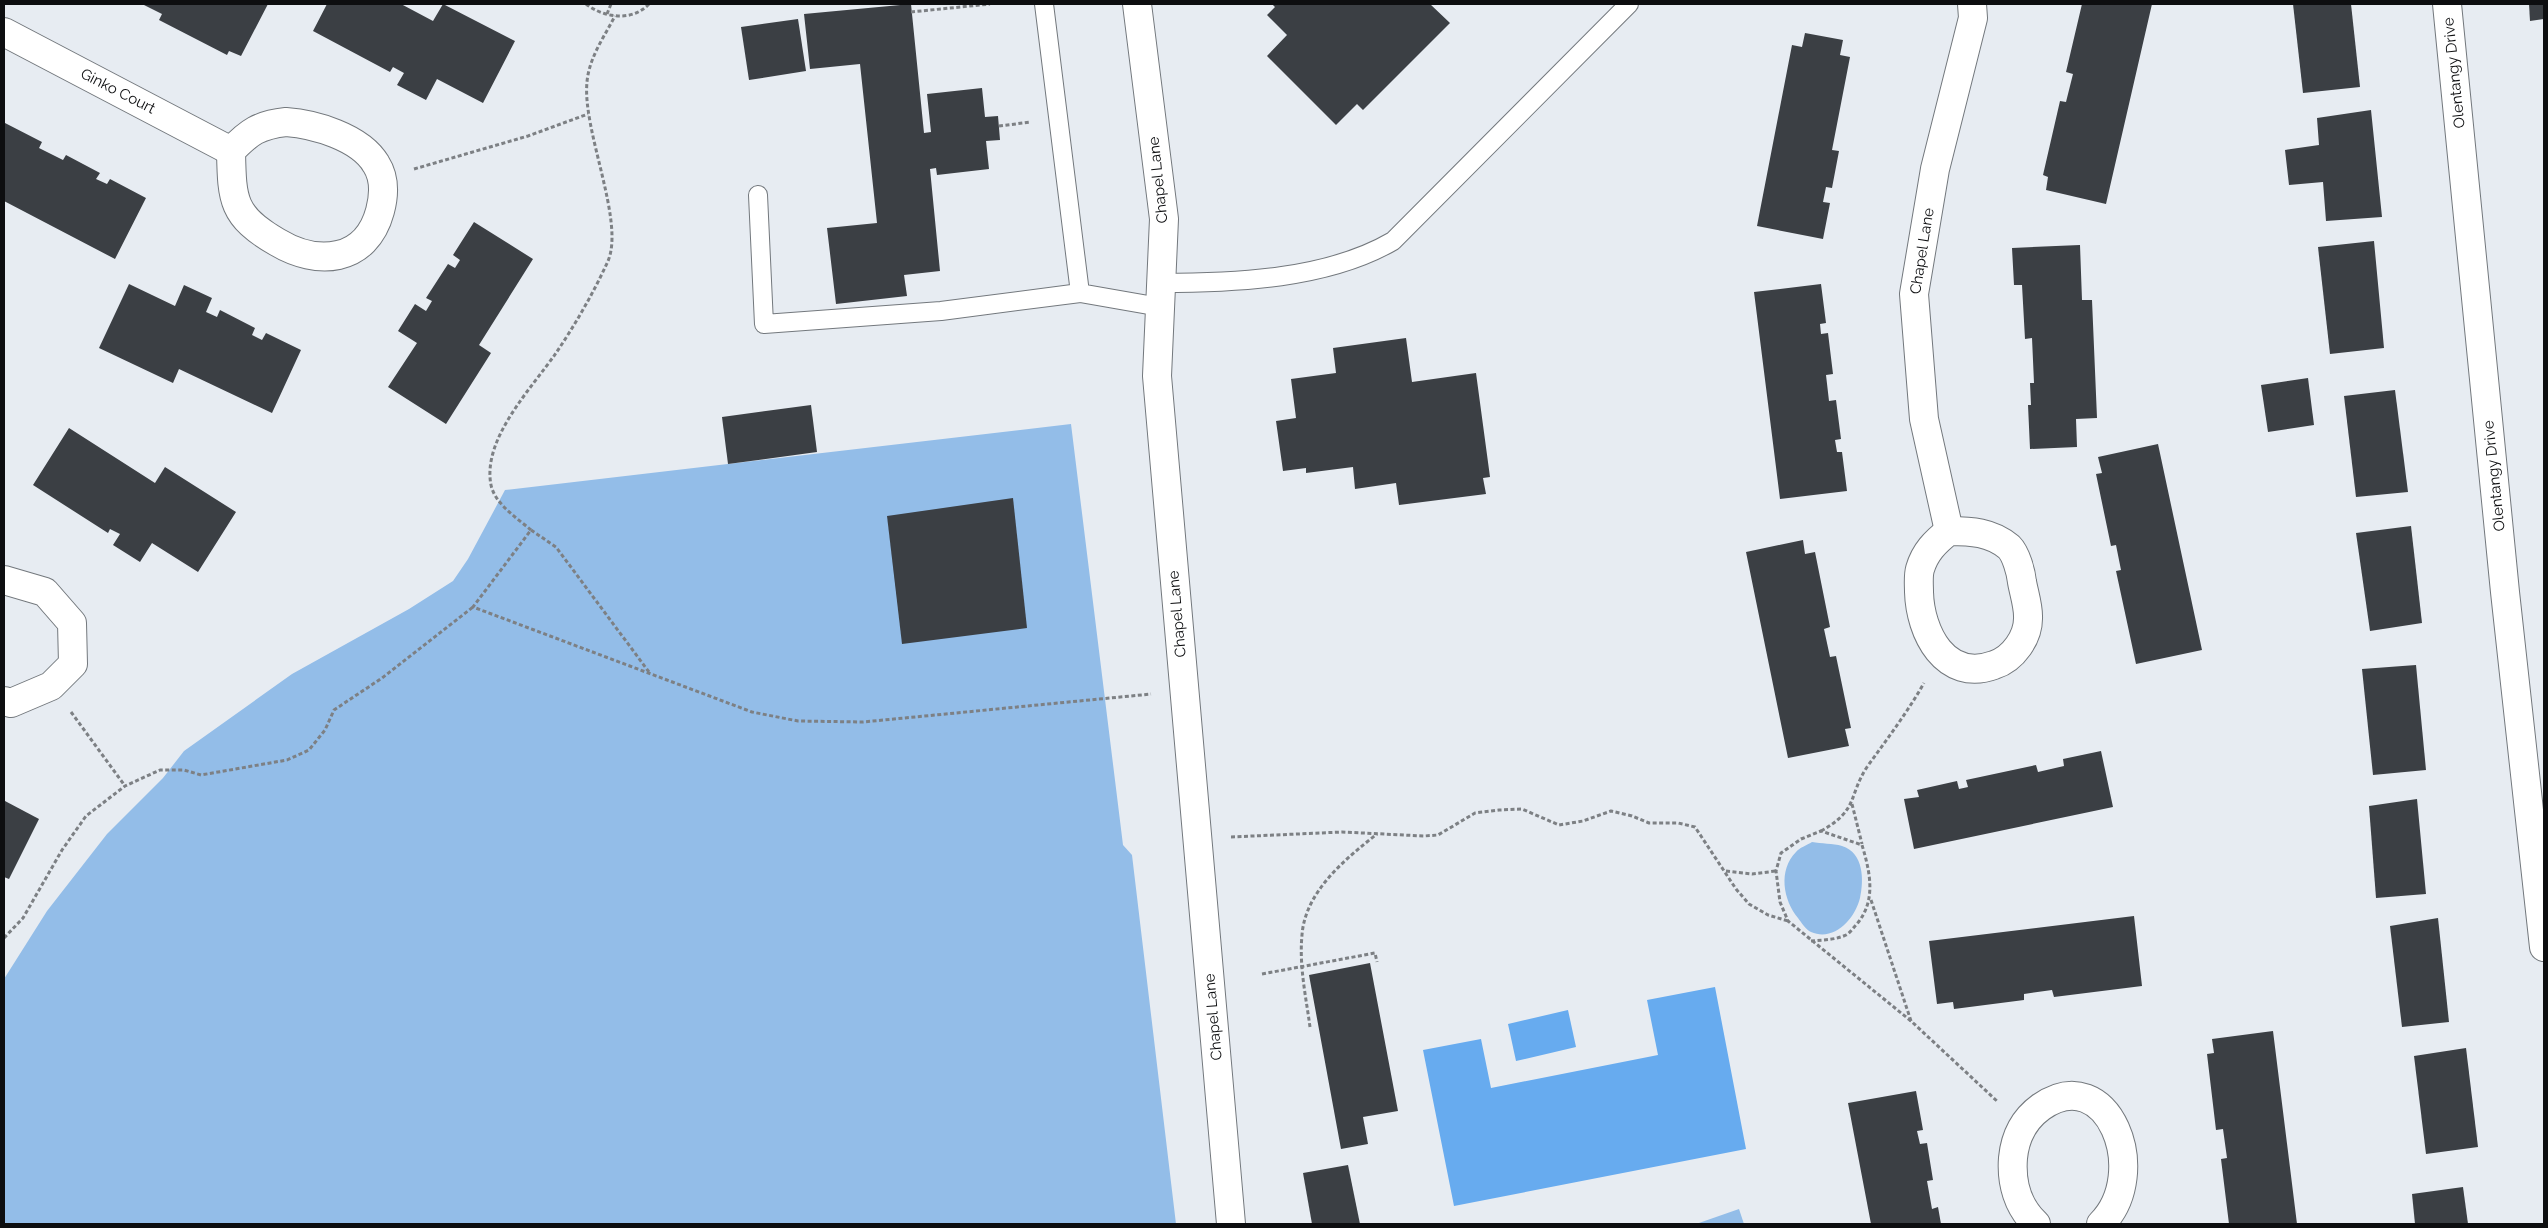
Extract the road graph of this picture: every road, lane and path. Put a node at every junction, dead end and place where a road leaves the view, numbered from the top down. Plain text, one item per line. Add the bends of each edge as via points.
1 (586, 4) edge
2 (611, 4) edge
3 (649, 4) edge
4 (990, 4) edge
5 (1044, 4) edge
6 (1137, 4) edge
7 (1628, 4) edge
8 (1972, 4) edge
9 (2447, 4) edge
10 (911, 12) dead end
11 (607, 14) junction
12 (614, 16) junction
13 (4, 32) edge
14 (588, 114) junction
15 (231, 151) junction
16 (383, 182) junction
17 (758, 195) dead end
18 (1080, 294) junction
19 (1161, 295) junction
20 (531, 530) junction
21 (1948, 531) junction
22 (4, 580) edge
23 (473, 607) junction
24 (1940, 654) junction
25 (649, 672) junction
26 (51, 686) junction
27 (1184, 690) junction
28 (4, 701) edge
29 (125, 786) junction
30 (1852, 803) junction
31 (1822, 831) junction
32 (1377, 834) junction
33 (1198, 840) junction
34 (1862, 845) junction
35 (1776, 870) junction
36 (1726, 871) junction
37 (1871, 899) junction
38 (1788, 921) junction
39 (4, 938) edge
40 (1812, 941) junction
41 (2544, 947) edge
42 (1378, 962) dead end
43 (1302, 967) junction
44 (1262, 974) dead end
45 (1911, 1021) junction
46 (1310, 1027) dead end
47 (2023, 1123) junction
48 (1231, 1224) edge
49 (2036, 1224) edge
50 (2101, 1224) edge

1 - 11 path
2 - 11 path
3 - 12 path via 632,15
4 - 10 path
5 - 18 lane
6 - 19 street, Chapel Lane via 1164,219
7 - 19 lane via 1393,241 1370,254 1323,268 1210,283
8 - 21 street, Chapel Lane via 1973,18 1935,169 1914,294 1924,419
9 - 41 street, Olentangy Drive
11 - 12 path
12 - 14 path via 593,58 587,82
13 - 15 street, Ginko Court
14 - 16 path via 528,136 412,169
14 - 20 path via 612,229 609,259 556,352 501,431 490,464 491,486 498,501
15 - 16 street via 248,133 268,124 311,124 336,133 359,147 376,163
15 - 16 street via 238,209 249,224 291,251 312,256 334,257 356,249 369,236 378,221
17 - 18 lane via 764,324 941,311
18 - 19 lane
19 - 27 street, Chapel Lane via 1157,376
20 - 23 path
20 - 25 path via 556,547
21 - 24 street via 1930,545 1919,570 1919,598 1925,630
21 - 24 street via 1975,530 1996,538 2011,549 2021,574 2029,617 2023,640 2011,656 1994,666 1957,666
22 - 26 street via 45,592 72,623 73,664
23 - 25 path
23 - 29 path via 390,672 334,710 325,730 309,750 287,760 201,775 184,770 160,770
24 - 30 path via 1909,709 1866,770
25 - 27 path via 752,712 798,721 863,722
26 - 28 street via 11,703
26 - 29 path
27 - 33 street, Chapel Lane
29 - 39 path via 86,816 62,850 23,918
30 - 31 path via 1838,822
30 - 34 path
31 - 34 path
31 - 35 path via 1801,839 1781,853
32 - 33 path via 1342,832
32 - 36 path via 1438,835 1475,813 1499,810 1522,809 1559,825 1611,811 1649,823 1678,823 1695,827
32 - 43 path via 1342,862 1308,909 1302,934
33 - 48 street, Chapel Lane
34 - 37 path via 1870,870
35 - 36 path via 1752,874
35 - 38 path via 1777,888
36 - 38 path via 1749,904
37 - 40 path via 1862,918 1848,934
37 - 45 path
38 - 40 path
40 - 45 path
42 - 43 path via 1375,953
43 - 44 path
43 - 46 path
45 - 47 path
47 - 49 street via 2014,1144 2012,1168 2018,1201
47 - 50 street via 2054,1098 2074,1095 2096,1104 2112,1121 2123,1145 2125,1172 2120,1197

